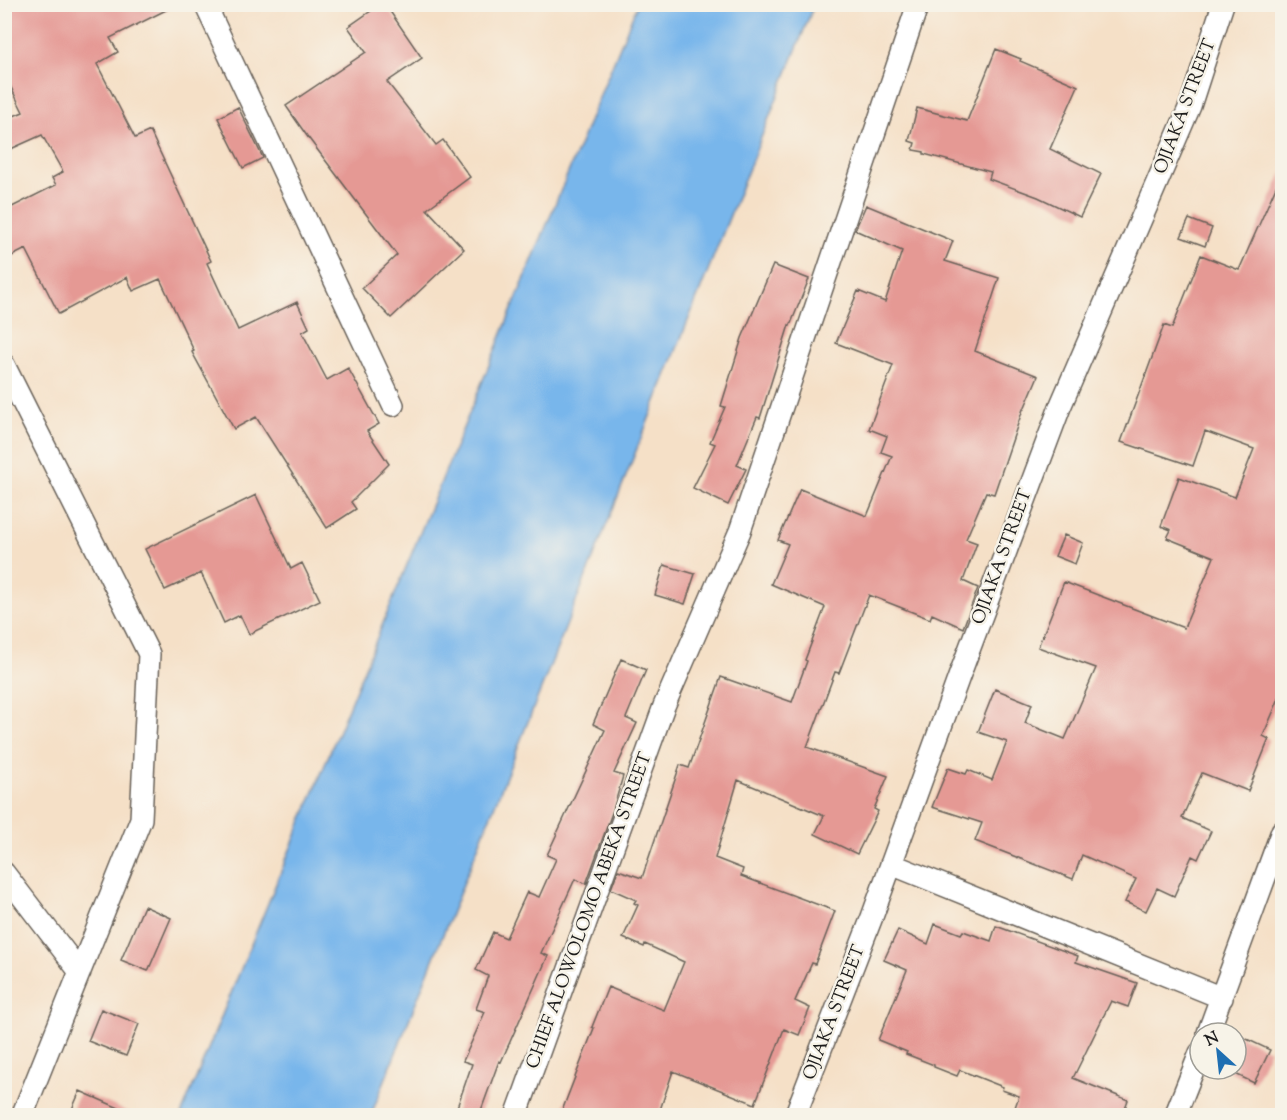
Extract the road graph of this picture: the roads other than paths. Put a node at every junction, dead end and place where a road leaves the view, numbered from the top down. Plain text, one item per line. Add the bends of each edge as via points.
1 (205, 4) edge
2 (918, 4) edge
3 (1223, 4) edge
4 (4, 365) edge
5 (393, 405) dead end
6 (1282, 831) edge
7 (891, 864) junction
8 (4, 873) edge
9 (80, 972) junction
10 (1222, 998) junction
11 (1213, 1021) edge
12 (1189, 1081) edge
13 (22, 1116) edge
14 (516, 1116) edge
15 (795, 1116) edge
16 (1175, 1116) edge

1 - 5 street
2 - 14 street, CHIEF ALOWOLOMO ABEKA STREET via 740,531 664,706
3 - 7 street, OJIAKA STREET via 1190,106 1060,407
4 - 9 street via 149,654 141,819
6 - 10 street
7 - 10 street
7 - 15 street, OJIAKA STREET
8 - 9 street
9 - 13 street
10 - 11 street
12 - 16 street

